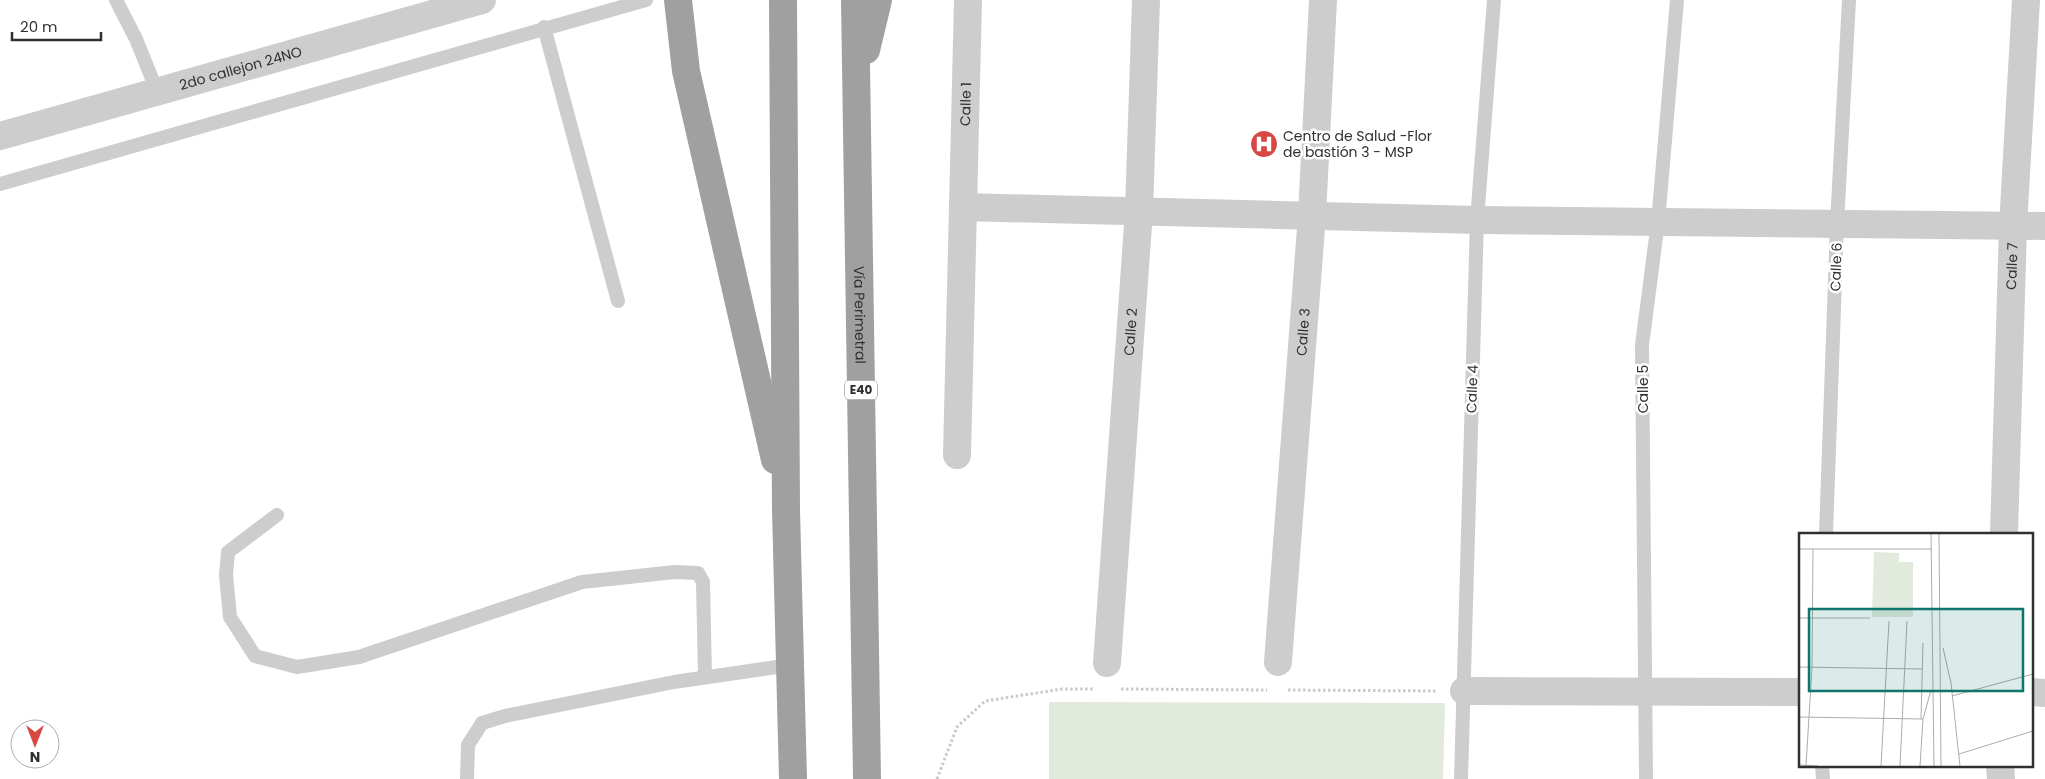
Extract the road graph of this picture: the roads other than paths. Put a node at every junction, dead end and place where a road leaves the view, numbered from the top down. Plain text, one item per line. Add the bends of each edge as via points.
1 (116, 0) edge
2 (482, 0) edge
3 (646, 0) edge
4 (678, 0) edge
5 (783, 0) edge
6 (855, 0) edge
7 (878, 0) edge
8 (968, 0) edge
9 (1146, 0) edge
10 (1323, 0) edge
11 (1494, 0) edge
12 (1677, 0) edge
13 (1849, 0) edge
14 (2026, 0) edge
15 (544, 27) junction
16 (856, 85) junction
17 (157, 91) junction
18 (0, 136) edge
19 (0, 184) edge
20 (963, 207) junction
21 (1139, 211) junction
22 (1312, 215) junction
23 (1476, 220) junction
24 (1658, 222) junction
25 (1837, 224) junction
26 (2013, 226) junction
27 (2045, 226) edge
28 (618, 301) dead end
29 (957, 455) dead end
30 (786, 510) junction
31 (277, 515) dead end
32 (1826, 533) edge
33 (2004, 533) edge
34 (1278, 662) dead end
35 (790, 665) junction
36 (706, 677) junction
37 (1106, 680) road end
38 (1464, 691) junction
39 (1646, 691) junction
40 (1799, 692) edge
41 (2032, 692) edge
42 (2045, 692) edge
43 (1822, 766) edge
44 (2000, 766) edge
45 (467, 779) edge
46 (793, 779) edge
47 (867, 779) edge
48 (1461, 779) edge
49 (1646, 779) edge
50 (1823, 779) edge
51 (2000, 779) edge

1 - 17 lane
2 - 17 street, 2do callejon 24NO
3 - 15 lane
4 - 30 highway via 686,71
5 - 30 highway
6 - 16 highway, Vía Perimetral / E40
7 - 16 highway
8 - 20 street, Calle 1
9 - 21 street, Calle 2
10 - 22 street, Calle 3
11 - 23 lane, Calle 4
12 - 24 lane, Calle 5
13 - 25 lane, Calle 6
14 - 26 street, Calle 7
15 - 19 lane
15 - 28 lane
16 - 47 highway, Vía Perimetral / E40
17 - 18 street, 2do callejon 24NO
20 - 21 street
20 - 29 street, Calle 1
21 - 22 street
21 - 37 street, Calle 2
22 - 23 street
22 - 34 street, Calle 3
23 - 24 street
23 - 38 lane, Calle 4
24 - 25 street
24 - 39 lane, Calle 5 via 1642,345
25 - 26 street
25 - 32 lane, Calle 6
26 - 27 street
26 - 33 street, Calle 7
30 - 35 highway
31 - 36 lane via 228,552 226,575 230,617 255,656 297,667 359,657 582,582 675,572 698,573 704,582
35 - 36 lane
35 - 46 highway
36 - 45 lane via 482,723 468,745
38 - 39 street
38 - 48 lane, Calle 4
39 - 40 street
39 - 49 lane, Calle 5
41 - 42 street
43 - 50 lane
44 - 51 street

